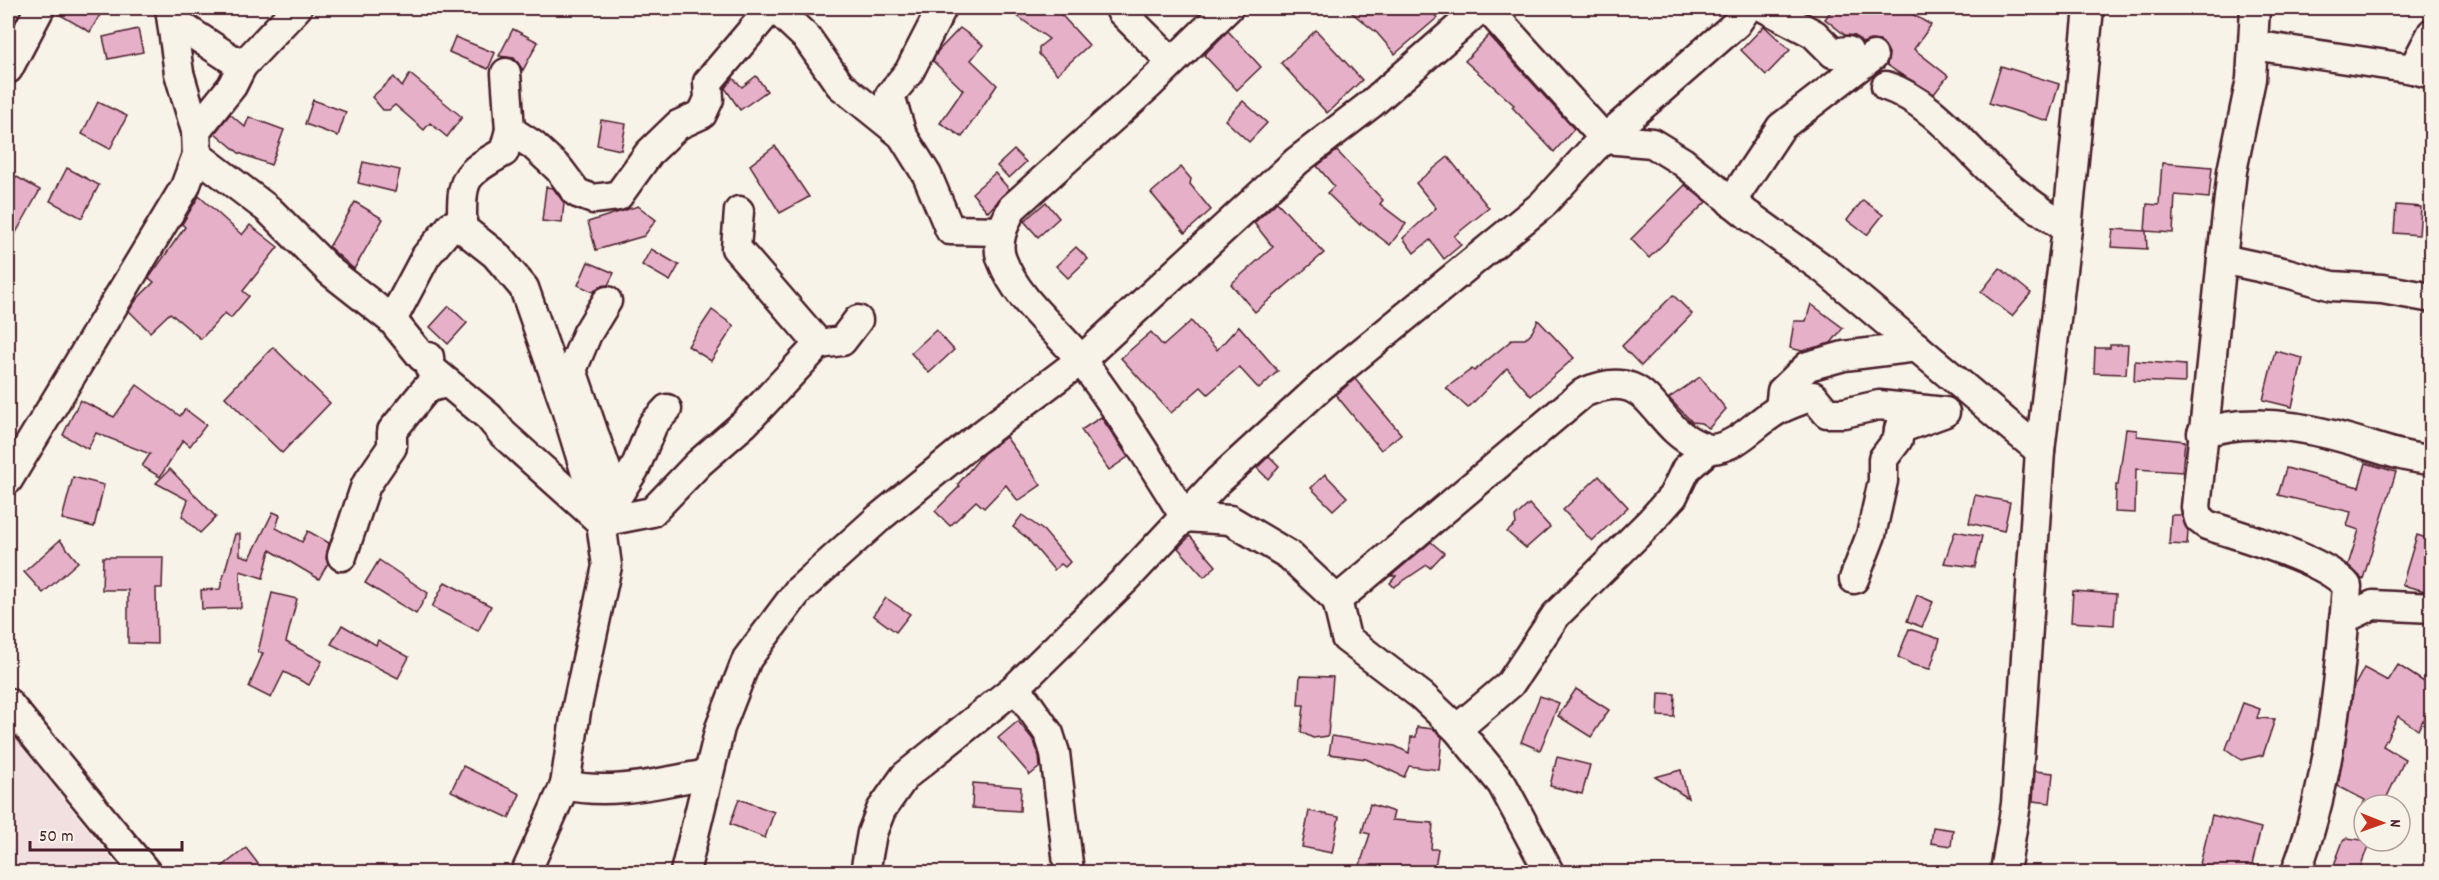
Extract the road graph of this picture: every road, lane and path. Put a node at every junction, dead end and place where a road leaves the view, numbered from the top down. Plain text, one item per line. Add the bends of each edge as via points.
1 (40, 8) edge
2 (297, 8) edge
3 (942, 8) edge
4 (1228, 8) edge
5 (1481, 8) edge
6 (1487, 8) edge
7 (1748, 8) edge
8 (1765, 8) edge
9 (2089, 8) edge
10 (2255, 8) edge
11 (779, 10) edge
12 (1121, 10) dead end
13 (171, 14) edge
14 (2432, 33) edge
15 (2253, 45) junction
16 (1172, 62) junction
17 (242, 66) junction
18 (8, 69) edge
19 (2422, 71) edge
20 (506, 73) dead end
21 (1887, 86) dead end
22 (1645, 104) junction
23 (510, 130) junction
24 (902, 135) junction
25 (1605, 139) junction
26 (196, 143) junction
27 (1652, 143) junction
28 (1731, 202) junction
29 (739, 211) dead end
30 (462, 228) junction
31 (2067, 229) junction
32 (1001, 231) junction
33 (2222, 259) junction
34 (2432, 298) edge
35 (607, 301) dead end
36 (392, 320) junction
37 (858, 320) dead end
38 (819, 344) junction
39 (1917, 347) junction
40 (1081, 360) junction
41 (446, 383) junction
42 (1973, 394) junction
43 (1780, 408) junction
44 (667, 409) dead end
45 (1945, 412) junction
46 (2202, 433) junction
47 (1709, 449) junction
48 (2040, 451) junction
49 (2432, 460) edge
50 (8, 480) edge
51 (609, 510) junction
52 (1185, 517) junction
53 (342, 556) dead end
54 (1854, 579) dead end
55 (2346, 591) junction
56 (1337, 600) junction
57 (2373, 605) junction
58 (2432, 608) edge
59 (2344, 619) junction
60 (1016, 687) junction
61 (8, 703) edge
62 (1457, 729) junction
63 (708, 774) junction
64 (565, 785) junction
65 (146, 873) edge
66 (526, 873) edge
67 (685, 873) edge
68 (865, 873) edge
69 (1069, 873) edge
70 (1550, 873) edge
71 (2005, 873) edge
72 (2296, 873) edge

1 - 18 street
2 - 17 street
3 - 24 street via 909,72 890,95
4 - 16 street
5 - 40 street via 1371,105 1297,161
6 - 25 street
7 - 22 street via 1736,24
8 - 28 street via 1814,34 1833,53 1861,54 1780,127
9 - 31 street
10 - 15 street
11 - 23 street via 708,82 709,99 702,114 678,125 649,153 618,196 593,199 577,193 559,169
11 - 24 street via 807,38 840,84
12 - 16 street
13 - 17 street
13 - 26 street via 179,73
14 - 19 street
15 - 19 street
15 - 33 street
16 - 32 street via 1012,208
17 - 26 street
20 - 23 street
21 - 31 street via 1937,116 2002,182
22 - 25 street
22 - 27 street
23 - 30 street via 504,152 474,169 462,190
24 - 32 street via 927,175 950,230
25 - 27 street
25 - 52 street via 1542,205 1328,380 1218,481
26 - 36 street via 331,272
26 - 50 street via 184,187
27 - 28 street via 1683,162
28 - 39 street via 1825,270
29 - 38 street via 736,248
30 - 36 street via 451,226 426,256
30 - 51 street via 495,254 524,288 563,399
31 - 48 street
32 - 40 street via 1000,257 1011,281
33 - 34 street via 2332,286
33 - 46 street
35 - 51 street via 572,370
36 - 41 street via 422,357 429,357 430,368
37 - 38 street via 842,341
38 - 51 street via 745,423 652,512
39 - 42 street
39 - 43 street via 1844,356 1808,366 1782,391
40 - 52 street
40 - 63 street via 970,443 798,591 747,659 720,728
41 - 51 street via 489,417 503,434
41 - 53 street via 427,388 392,430 392,447 366,485
42 - 45 street
42 - 48 street
43 - 45 street via 1813,396 1827,413 1879,405
43 - 47 street via 1732,444
44 - 51 street via 653,424 635,468
45 - 54 street via 1899,429 1898,439 1883,459 1883,481 1871,534
46 - 49 street via 2226,424 2305,429
46 - 55 street via 2196,507 2199,519 2332,573 2347,586
47 - 56 street via 1677,430 1643,392 1617,385 1600,386 1583,393
47 - 62 street via 1686,469 1673,496 1650,522 1556,615 1510,684
48 - 71 street via 2016,804
51 - 64 street via 607,566 576,711
52 - 56 street via 1230,520 1289,555
52 - 60 street
55 - 57 street
55 - 59 street
56 - 62 street via 1346,638 1422,696
57 - 58 street
57 - 59 street
59 - 72 street via 2323,780
60 - 68 street via 905,776 881,810 872,833
60 - 69 street via 1049,734 1055,753
61 - 65 street
62 - 70 street via 1502,784
63 - 64 street via 610,790
63 - 67 street
64 - 66 street

